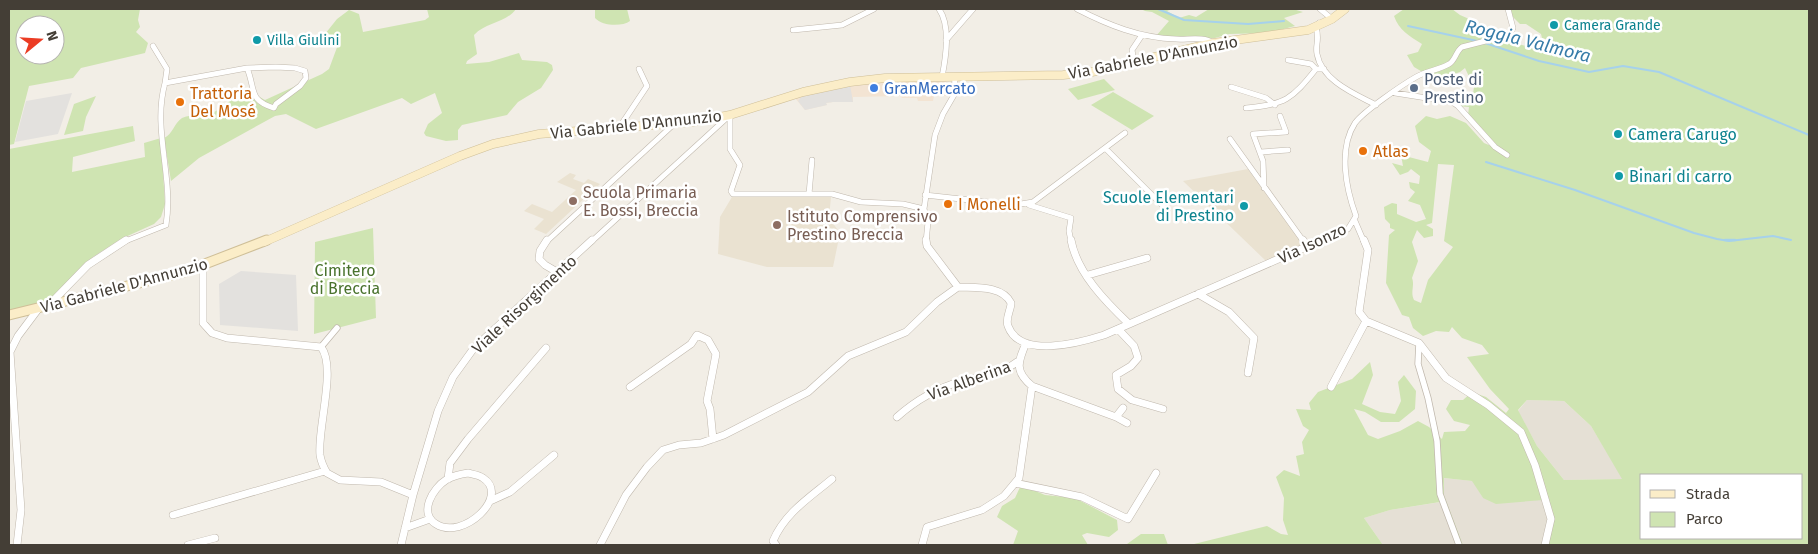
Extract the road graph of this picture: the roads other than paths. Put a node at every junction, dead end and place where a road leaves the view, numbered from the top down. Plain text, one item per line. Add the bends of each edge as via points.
1 (874, 9) edge
2 (939, 9) edge
3 (973, 9) edge
4 (1077, 9) edge
5 (1320, 9) edge
6 (1345, 9) edge
7 (1508, 9) edge
8 (1333, 18) junction
9 (1323, 22) junction
10 (793, 30) dead end
11 (1318, 32) junction
12 (1286, 33) junction
13 (1142, 35) junction
14 (946, 40) junction
15 (1213, 43) junction
16 (153, 46) dead end
17 (1288, 60) dead end
18 (945, 62) junction
19 (1134, 62) junction
20 (247, 68) junction
21 (639, 69) dead end
22 (1316, 69) junction
23 (1324, 69) junction
24 (942, 77) junction
25 (952, 77) junction
26 (165, 83) junction
27 (1231, 87) dead end
28 (1396, 93) junction
29 (1275, 105) junction
30 (1376, 105) junction
31 (1246, 108) dead end
32 (730, 115) junction
33 (1280, 116) dead end
34 (674, 124) junction
35 (619, 128) junction
36 (1125, 133) dead end
37 (1230, 139) dead end
38 (1105, 148) junction
39 (1288, 150) dead end
40 (1261, 152) junction
41 (1507, 155) dead end
42 (812, 160) dead end
43 (1264, 188) junction
44 (809, 194) junction
45 (925, 195) junction
46 (1015, 205) junction
47 (1165, 208) dead end
48 (924, 209) junction
49 (1355, 221) junction
50 (1307, 246) junction
51 (1148, 258) dead end
52 (203, 265) junction
53 (557, 272) junction
54 (1088, 275) junction
55 (958, 287) junction
56 (1198, 294) junction
57 (49, 305) junction
58 (40, 308) junction
59 (9, 315) edge
60 (1366, 321) junction
61 (1129, 324) junction
62 (337, 328) dead end
63 (1118, 329) junction
64 (1026, 343) junction
65 (1419, 343) junction
66 (321, 347) junction
67 (546, 348) dead end
68 (1018, 362) junction
69 (1248, 373) dead end
70 (1032, 386) junction
71 (630, 387) dead end
72 (1331, 387) dead end
73 (1123, 408) dead end
74 (1163, 409) dead end
75 (897, 417) dead end
76 (1116, 417) junction
77 (1127, 423) dead end
78 (713, 439) junction
79 (554, 455) dead end
80 (325, 472) junction
81 (1156, 473) dead end
82 (448, 479) junction
83 (832, 480) dead end
84 (1015, 483) junction
85 (413, 495) junction
86 (490, 502) junction
87 (173, 515) dead end
88 (430, 520) junction
89 (405, 528) junction
90 (214, 538) dead end
91 (17, 545) edge
92 (188, 545) edge
93 (401, 545) edge
94 (600, 545) edge
95 (776, 545) edge
96 (922, 545) edge
97 (1459, 545) edge
98 (1545, 545) edge

1 - 10 street via 842,25
2 - 14 street via 945,18
3 - 14 street
4 - 13 street via 1108,25
5 - 8 street
6 - 8 main road, Via Gabriele D'Annunzio
7 - 28 street, Via Isonzo via 1513,28 1509,35 1463,45 1450,64 1417,76
8 - 9 main road, Via Gabriele D'Annunzio
9 - 11 main road, Via Gabriele D'Annunzio
9 - 12 main road, Via Gabriele D'Annunzio
11 - 12 main road, Via Gabriele D'Annunzio
11 - 23 street via 1316,54
12 - 15 main road, Via Gabriele D'Annunzio
13 - 15 street
13 - 19 street via 1132,50
14 - 18 street
15 - 19 main road, Via Gabriele D'Annunzio
16 - 26 street via 168,69
17 - 22 street via 1311,64
18 - 24 street
18 - 25 street
19 - 25 main road, Via Gabriele D'Annunzio via 1063,75
20 - 20 street via 295,68 306,71 306,78 274,108 262,105 253,97
20 - 26 street
21 - 35 street via 647,86
22 - 23 street
22 - 29 street via 1292,99
23 - 30 street via 1346,88
24 - 25 main road, Via Gabriele D'Annunzio
24 - 32 main road, Via Gabriele D'Annunzio via 850,82 803,92
25 - 45 street via 956,88 935,135
26 - 57 street via 160,95 159,116 170,202 166,225 132,236 102,255 75,277
27 - 29 street via 1266,98
28 - 30 street, Via Isonzo
28 - 41 street via 1452,102 1495,147
29 - 31 street
30 - 49 street, Via Isonzo via 1356,122 1347,140 1348,194
32 - 34 main road, Via Gabriele D'Annunzio
32 - 44 street via 730,149 740,165 733,194
32 - 53 street, Viale Risorgimento
33 - 40 street via 1286,132 1254,134
34 - 35 main road, Via Gabriele D'Annunzio
34 - 53 street via 539,250 542,264
35 - 52 main road, Via Gabriele D'Annunzio via 539,134 493,144
36 - 38 street
37 - 43 street
38 - 46 street via 1033,202
38 - 47 street
39 - 40 street
40 - 43 street via 1266,172
42 - 44 street
43 - 50 street
44 - 48 street via 832,194 861,202 903,204
45 - 46 street
45 - 48 street
46 - 54 street via 1035,205 1071,218 1069,239
48 - 55 street via 928,222 927,246
49 - 50 street, Via Isonzo via 1348,228
49 - 60 street via 1368,250 1359,312
50 - 56 street, Via Isonzo
51 - 54 street
52 - 57 main road, Via Gabriele D'Annunzio
52 - 66 street via 203,322 212,333 227,338
53 - 85 street, Viale Risorgimento via 474,348 453,377 438,411
54 - 61 street via 1102,297
55 - 64 street via 996,291 1006,296 1011,304 1007,316 1008,329 1018,340
55 - 78 street via 906,332 848,356 808,392
56 - 61 street, Via Isonzo
56 - 69 street via 1234,315 1254,338
57 - 58 main road, Via Gabriele D'Annunzio
58 - 59 main road, Via Gabriele D'Annunzio
58 - 91 street via 10,352 21,510
60 - 65 street
60 - 72 street
61 - 63 street, Via Isonzo
62 - 66 street
63 - 64 street, Via Isonzo via 1068,346
63 - 74 street via 1134,346 1138,358 1116,375 1118,389 1132,400
64 - 68 street
65 - 97 street via 1418,364 1437,441 1440,494
65 - 98 street via 1446,378 1488,405 1520,432 1535,465 1551,519
66 - 80 street via 326,353 327,377 320,455
67 - 82 street via 450,463
68 - 70 street via 1020,375
68 - 75 street, Via Alberina via 1008,370 949,384 913,402
70 - 76 street
70 - 84 street via 1020,478
71 - 78 street via 690,344 696,335 708,340 716,354 707,400
73 - 76 street
76 - 77 street
78 - 94 street via 663,450 626,495
79 - 86 street via 510,492
80 - 85 street via 336,479 391,484
80 - 87 street
81 - 84 street via 1128,519 1082,497
82 - 86 street via 468,473 478,474 490,484
82 - 88 street via 435,490 428,503
83 - 95 street via 784,521 776,533
84 - 96 street via 1004,496 982,510 928,527
85 - 89 street, Viale Risorgimento
86 - 88 street via 468,524 446,528
88 - 89 street
89 - 93 street, Viale Risorgimento
90 - 92 street

